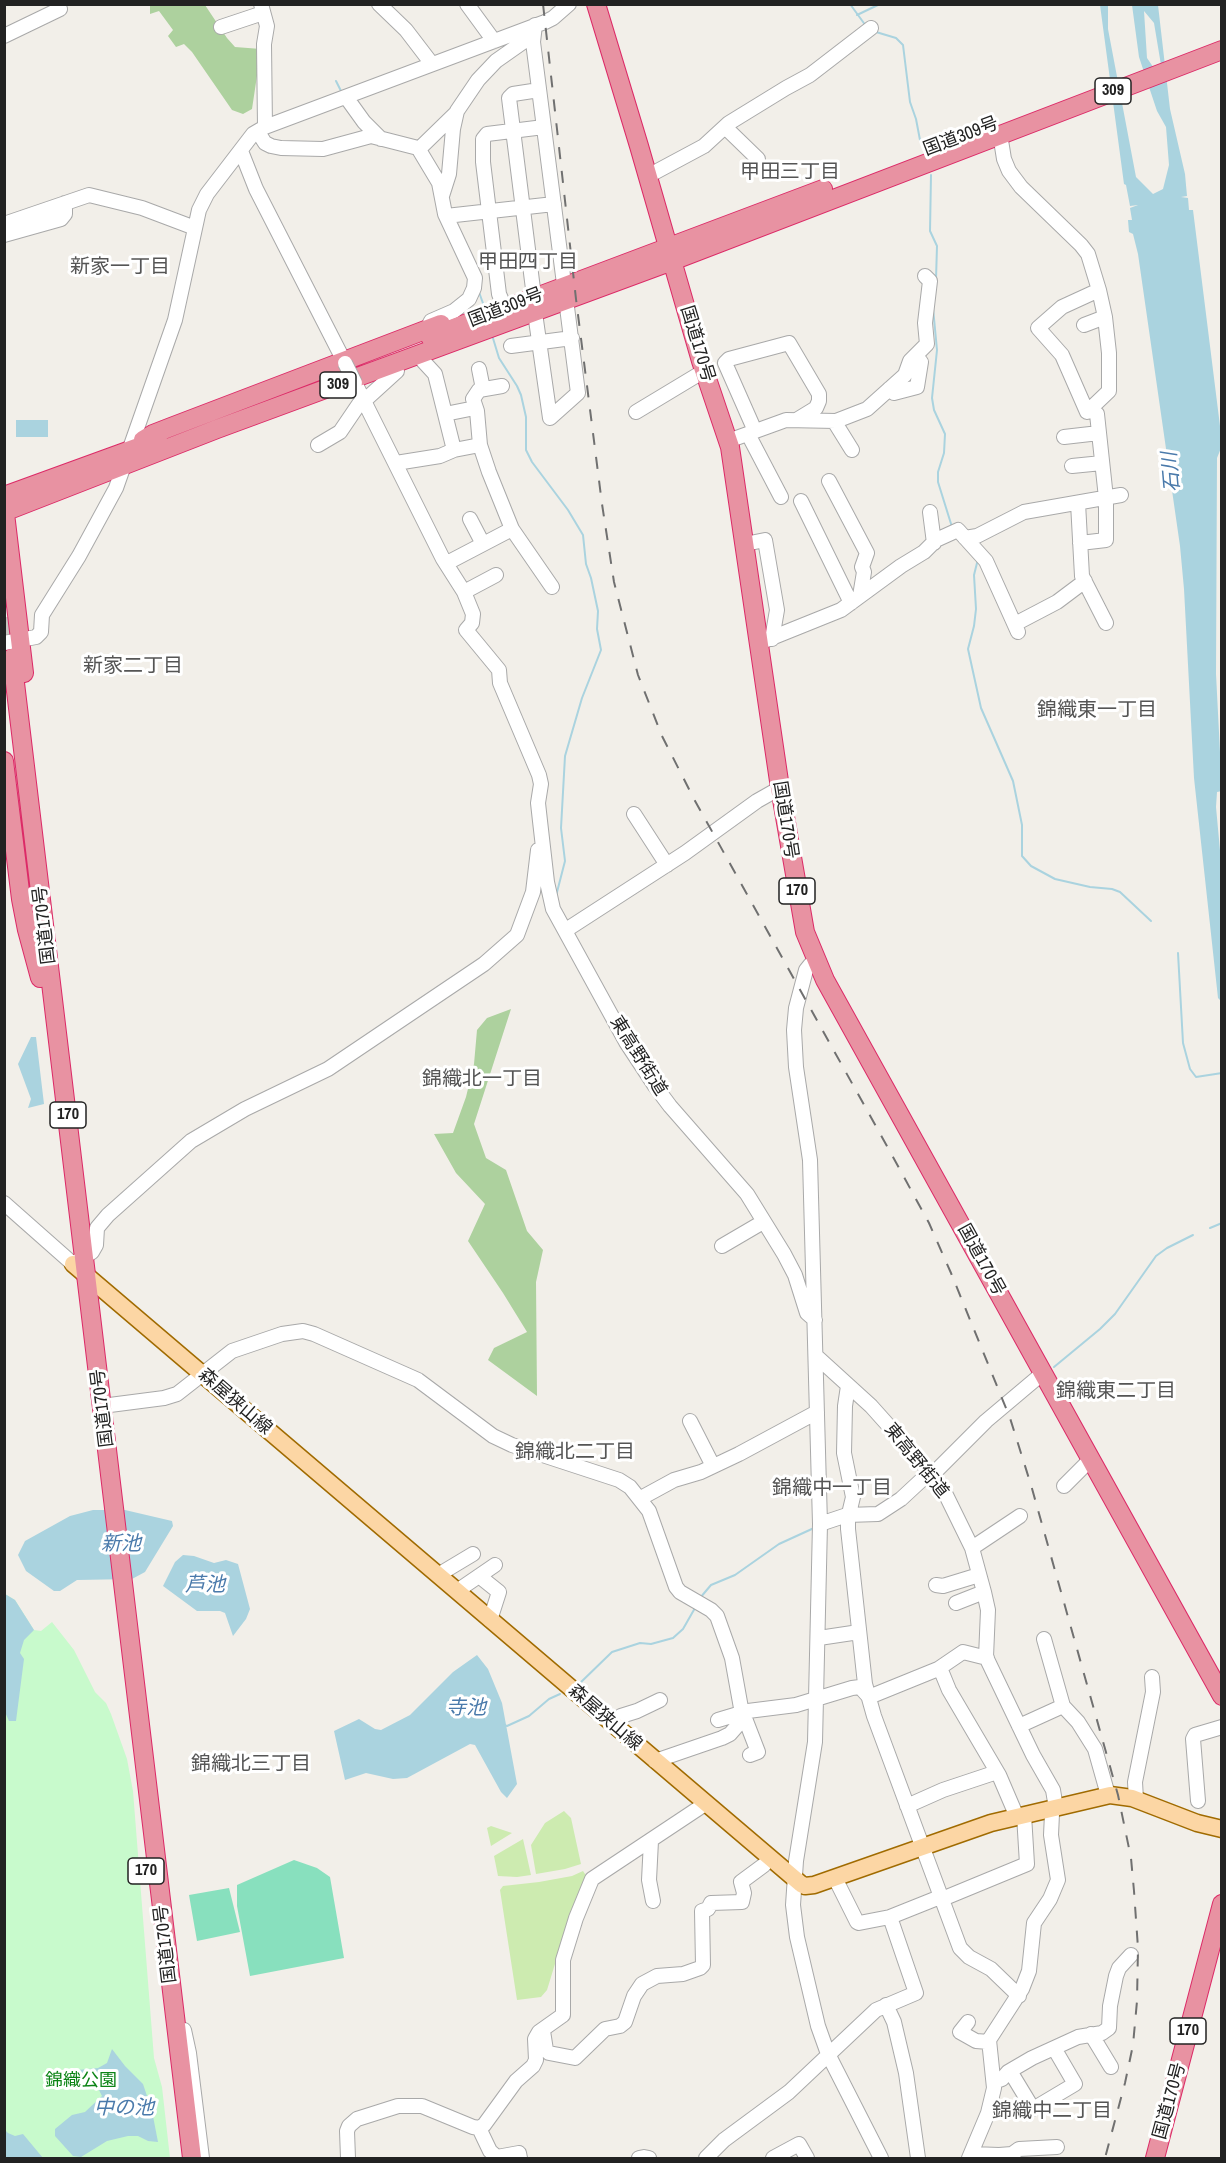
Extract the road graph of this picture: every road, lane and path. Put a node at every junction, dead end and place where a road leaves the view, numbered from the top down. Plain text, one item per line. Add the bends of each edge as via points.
1 (379, 4) edge
2 (467, 4) edge
3 (569, 4) edge
4 (596, 4) edge
5 (60, 9) dead end
6 (262, 9) edge
7 (221, 27) dead end
8 (871, 28) dead end
9 (534, 30) junction
10 (4, 36) edge
11 (1221, 39) edge
12 (494, 41) junction
13 (1221, 50) edge
14 (432, 64) junction
15 (539, 90) junction
16 (346, 97) junction
17 (457, 111) junction
18 (544, 127) junction
19 (725, 127) junction
20 (262, 129) junction
21 (1004, 129) junction
22 (513, 131) junction
23 (381, 140) junction
24 (419, 149) junction
25 (241, 151) junction
26 (758, 159) dead end
27 (648, 176) junction
28 (442, 198) junction
29 (65, 203) junction
30 (554, 204) junction
31 (523, 207) junction
32 (489, 211) junction
33 (446, 216) junction
34 (4, 224) edge
35 (195, 228) junction
36 (4, 235) edge
37 (669, 254) junction
38 (925, 276) dead end
39 (1099, 290) junction
40 (534, 297) junction
41 (566, 298) junction
42 (502, 301) junction
43 (1105, 317) junction
44 (536, 320) junction
45 (1084, 325) dead end
46 (428, 329) junction
47 (572, 338) junction
48 (540, 342) junction
49 (511, 346) dead end
50 (343, 360) junction
51 (423, 361) junction
52 (479, 369) dead end
53 (704, 371) junction
54 (502, 386) dead end
55 (483, 389) junction
56 (359, 390) junction
57 (475, 408) junction
58 (1089, 410) junction
59 (636, 412) dead end
60 (445, 414) junction
61 (794, 420) junction
62 (834, 421) junction
63 (752, 433) junction
64 (1099, 434) junction
65 (1064, 437) dead end
66 (728, 441) junction
67 (318, 445) dead end
68 (480, 445) junction
69 (454, 450) junction
70 (852, 450) dead end
71 (156, 453) junction
72 (126, 458) junction
73 (396, 463) junction
74 (1102, 463) junction
75 (1072, 466) dead end
76 (829, 481) dead end
77 (1121, 495) dead end
78 (4, 496) edge
79 (782, 497) dead end
80 (1106, 498) junction
81 (801, 501) dead end
82 (1078, 503) junction
83 (4, 505) edge
84 (5, 512) edge
85 (930, 512) dead end
86 (470, 519) dead end
87 (512, 529) junction
88 (958, 534) junction
89 (934, 543) junction
90 (1080, 543) junction
91 (483, 544) junction
92 (447, 563) junction
93 (496, 575) dead end
94 (1085, 581) junction
95 (552, 587) dead end
96 (464, 592) junction
97 (856, 599) junction
98 (1106, 623) dead end
99 (766, 641) junction
100 (12, 647) edge
101 (4, 681) edge
102 (4, 761) edge
103 (780, 788) junction
104 (634, 814) dead end
105 (541, 827) junction
106 (667, 865) junction
107 (566, 930) junction
108 (816, 962) junction
109 (40, 978) junction
110 (4, 1203) edge
111 (763, 1222) junction
112 (722, 1246) dead end
113 (82, 1265) junction
114 (815, 1320) junction
115 (816, 1356) junction
116 (1043, 1373) junction
117 (202, 1374) junction
118 (848, 1386) junction
119 (102, 1406) junction
120 (817, 1412) junction
121 (690, 1421) dead end
122 (1091, 1459) junction
123 (713, 1466) junction
124 (930, 1475) junction
125 (1064, 1486) dead end
126 (640, 1498) junction
127 (109, 1505) junction
128 (849, 1515) junction
129 (1020, 1516) dead end
130 (820, 1524) junction
131 (972, 1548) junction
132 (473, 1554) dead end
133 (495, 1565) dead end
134 (438, 1575) junction
135 (979, 1575) junction
136 (479, 1576) junction
137 (936, 1585) dead end
138 (457, 1591) junction
139 (984, 1592) junction
140 (956, 1603) dead end
141 (490, 1620) junction
142 (859, 1632) junction
143 (819, 1638) junction
144 (1044, 1639) dead end
145 (987, 1658) junction
146 (940, 1668) junction
147 (1152, 1677) dead end
148 (1221, 1696) edge
149 (869, 1697) junction
150 (816, 1699) junction
151 (660, 1700) dead end
152 (1063, 1706) junction
153 (743, 1712) junction
154 (718, 1720) dead end
155 (612, 1724) junction
156 (1019, 1726) junction
157 (1221, 1727) edge
158 (758, 1752) dead end
159 (654, 1761) junction
160 (997, 1772) junction
161 (1108, 1795) junction
162 (1136, 1799) junction
163 (1198, 1801) dead end
164 (705, 1804) junction
165 (908, 1806) junction
166 (1054, 1807) junction
167 (1021, 1816) junction
168 (1221, 1829) edge
169 (651, 1841) junction
170 (923, 1846) junction
171 (764, 1865) dead end
172 (835, 1878) junction
173 (795, 1880) junction
174 (158, 1885) junction
175 (942, 1897) junction
176 (653, 1901) dead end
177 (1221, 1904) edge
178 (890, 1917) junction
179 (1131, 1955) dead end
180 (1019, 1996) junction
181 (886, 2005) junction
182 (968, 2022) dead end
183 (543, 2029) junction
184 (1091, 2034) junction
185 (989, 2042) junction
186 (1054, 2048) junction
187 (828, 2054) junction
188 (1111, 2067) dead end
189 (1010, 2071) junction
190 (994, 2082) junction
191 (479, 2128) junction
192 (722, 2142) junction
193 (1058, 2147) dead end
194 (970, 2156) edge
195 (181, 2158) edge
196 (192, 2158) edge
197 (202, 2158) edge
198 (348, 2158) edge
199 (520, 2158) edge
200 (639, 2158) edge
201 (649, 2158) edge
202 (706, 2158) edge
203 (717, 2158) edge
204 (773, 2158) edge
205 (807, 2158) edge
206 (881, 2158) edge
207 (918, 2158) edge
208 (1155, 2158) edge

1 - 14 street via 406,30
2 - 12 street
3 - 9 street
4 - 27 highway, 国道170号 / 170
5 - 10 street
6 - 7 street
6 - 20 street via 267,26
8 - 19 street via 810,75
9 - 12 street
9 - 15 street
9 - 17 street via 496,61
11 - 21 highway, 309
12 - 14 street
13 - 21 highway, 309
14 - 16 street
15 - 18 street
15 - 22 street via 513,93 509,98
16 - 20 street
16 - 23 street
17 - 24 street
17 - 28 street
18 - 22 street
18 - 30 street
19 - 26 street
19 - 27 street via 704,146
20 - 23 street via 265,143 296,149 329,147 371,136
20 - 25 street via 253,134
21 - 37 highway, 国道309号 / 309
21 - 39 street via 1004,159 1009,171 1081,244
22 - 31 street
22 - 32 street via 487,134 483,139
23 - 24 street
24 - 28 street via 439,183
25 - 35 street via 207,194
25 - 50 street via 256,189
27 - 37 highway, 国道170号 / 170
28 - 33 street
29 - 34 street
29 - 35 street via 89,195 142,208
29 - 36 street via 61,219
30 - 31 street
30 - 41 street
31 - 32 street
31 - 40 street
32 - 33 street
32 - 42 street
33 - 46 street via 475,282 469,299 431,321
35 - 72 street via 175,320
37 - 41 highway, 国道309号 / 309
37 - 41 highway, 国道309号 / 309 via 604,286
37 - 53 highway, 国道170号 / 170
38 - 62 street via 930,281 927,344 910,361 905,375 867,409
39 - 43 street
39 - 58 street via 1034,323 1062,355
40 - 41 highway, 国道309号 / 309
40 - 42 highway, 309
40 - 72 highway, 国道309号 / 309 via 201,425
41 - 44 highway, 309
41 - 47 street
41 - 71 highway, 国道309号 / 309
42 - 46 highway, 309
43 - 45 street
43 - 58 street via 1109,392
44 - 48 street
44 - 51 highway, 309
46 - 50 highway, 309
47 - 48 street
47 - 48 street via 578,393 553,418
48 - 49 street
50 - 56 street, bridge
50 - 72 highway, 309 via 153,434
51 - 56 highway, 309
51 - 60 street via 435,374
52 - 55 street
53 - 59 street
53 - 66 highway, 国道170号 / 170
54 - 55 street
55 - 57 street via 473,399
56 - 67 street via 359,404 340,432
56 - 71 highway, 309 via 168,456
56 - 73 street
57 - 60 street
57 - 68 street
58 - 64 street via 1097,414
60 - 69 street
61 - 62 street
61 - 63 street
61 - 63 street via 816,408 819,394 789,343 784,343 725,363
62 - 70 street
63 - 66 street
63 - 79 street
64 - 65 street
64 - 74 street
66 - 99 highway, 国道170号 / 170
68 - 69 street
68 - 87 street
69 - 73 street
71 - 72 highway, 国道309号 / 309
72 - 78 highway, 国道309号 / 309
72 - 84 highway, 国道309号 / 309
72 - 100 street via 116,488 42,615 41,632
73 - 92 street
74 - 75 street
74 - 80 street
76 - 97 street via 867,553
77 - 80 street
80 - 82 street
80 - 90 street via 1106,540
81 - 97 street
82 - 88 street via 1024,512 977,536
82 - 90 street
83 - 84 highway, 国道170号
84 - 100 highway, 国道170号
85 - 89 street
86 - 91 street
87 - 91 street
87 - 95 street
88 - 89 street
88 - 94 street via 986,561 1016,628
89 - 97 street
90 - 94 street
91 - 92 street
92 - 96 street
93 - 96 street
94 - 98 street
96 - 105 street via 473,614 466,630 499,669 500,683 539,776
97 - 99 street via 841,610
99 - 103 highway, 国道170号 / 170
100 - 113 highway, 国道170号 / 170 via 50,897 53,929 48,954
101 - 109 highway, 国道170号 / 170
102 - 109 highway via 21,899
103 - 106 street
103 - 108 highway, 国道170号 / 170 via 802,925
104 - 106 street
105 - 107 street, 東高野街道 via 550,897
105 - 113 street via 533,892 517,935 484,964 328,1069 245,1109 191,1141 108,1215 97,1228 95,1249
106 - 107 street
107 - 111 street, 東高野街道 via 626,1042 655,1086 733,1176
108 - 114 street via 806,970 794,1030 810,1161
108 - 116 highway, 国道170号 / 170
109 - 113 highway, 国道170号 / 170
110 - 113 street
111 - 112 street
111 - 114 street, 東高野街道 via 795,1275 807,1313
113 - 117 main road, 森屋狭山線
113 - 119 highway, 国道170号 / 170
113 - 127 highway, 国道170号 / 170
114 - 115 street, 東高野街道
115 - 118 street, 東高野街道
115 - 120 street
116 - 122 highway, 国道170号 / 170
116 - 124 street
117 - 119 street via 177,1394
117 - 126 street via 225,1355 250,1343 293,1332 314,1334 418,1380 493,1437 619,1480
117 - 134 main road, 森屋狭山線
118 - 124 street, 東高野街道 via 871,1406
118 - 128 street via 844,1453 853,1497
119 - 127 highway, 国道170号 / 170
120 - 123 street
120 - 130 street
121 - 123 street
122 - 125 street
122 - 148 highway, 国道170号 / 170
123 - 126 street
124 - 128 street via 885,1510
124 - 131 street, 東高野街道 via 946,1495
126 - 153 street via 654,1521 676,1587 717,1616 732,1658
127 - 174 highway, 国道170号 / 170
128 - 130 street
128 - 142 street
129 - 131 street
130 - 143 street
131 - 135 street, 東高野街道
132 - 134 street
133 - 136 street
134 - 138 main road, 森屋狭山線
135 - 137 street
135 - 139 street, 東高野街道
136 - 138 street
136 - 141 street via 499,1592
138 - 141 main road, 森屋狭山線
139 - 140 street
139 - 145 street, 東高野街道 via 988,1610
141 - 155 main road, 森屋狭山線
142 - 143 street
142 - 149 street
143 - 150 street
144 - 152 street
145 - 146 street via 963,1652
145 - 156 street, 東高野街道
146 - 149 street
146 - 160 street
147 - 162 street via 1153,1692 1135,1782
149 - 150 street via 861,1687
149 - 165 street
150 - 153 street
150 - 173 street via 815,1742
151 - 155 street via 621,1716
152 - 156 street
152 - 161 street via 1095,1749
153 - 154 street
153 - 158 street
153 - 159 street via 737,1726 722,1738
155 - 159 main road, 森屋狭山線
156 - 166 street, 東高野街道 via 1053,1790
157 - 163 street via 1195,1735 1202,1785
159 - 164 main road, 森屋狭山線
160 - 165 street
160 - 167 street
161 - 162 main road
161 - 166 main road
162 - 168 main road
164 - 169 street
164 - 173 main road, 森屋狭山線
165 - 170 street
166 - 167 main road
166 - 180 street, 東高野街道 via 1051,1835 1058,1880 1035,1923 1029,1971
167 - 170 main road
167 - 175 street via 1027,1864
169 - 176 street via 649,1880
169 - 183 street via 592,1879 563,1960 563,2014
170 - 172 main road
170 - 175 street
171 - 183 street via 741,1882 742,1902 711,1903 702,1911 704,1965 700,1968 657,1976 642,1984 625,2022 604,2029 575,2058 549,2053
172 - 173 main road via 805,1887
172 - 178 street via 857,1922
173 - 187 street via 792,1905 797,1937
174 - 195 highway, 国道170号 / 170
174 - 196 highway, 国道170号 / 170
174 - 197 street via 189,2053
175 - 178 street
175 - 180 street via 960,1948 992,1969
177 - 208 highway, 国道170号 / 170
178 - 181 street via 916,1993
179 - 184 street via 1116,1976 1109,2028
180 - 185 street, 東高野街道
181 - 187 street
181 - 207 street via 906,2073
182 - 185 street via 960,2032 976,2041
183 - 191 street via 535,2039 533,2067 516,2081
184 - 186 street
184 - 188 street
185 - 190 street
186 - 189 street
186 - 189 street via 1075,2084 1034,2109
187 - 192 street via 789,2092
187 - 206 street
189 - 190 street
190 - 194 street via 988,2113
191 - 198 street via 422,2106 398,2106 357,2119 349,2126
191 - 199 street via 497,2157 519,2153
192 - 202 street
192 - 203 street via 724,2146
193 - 194 street
200 - 201 street
204 - 205 street via 799,2144

